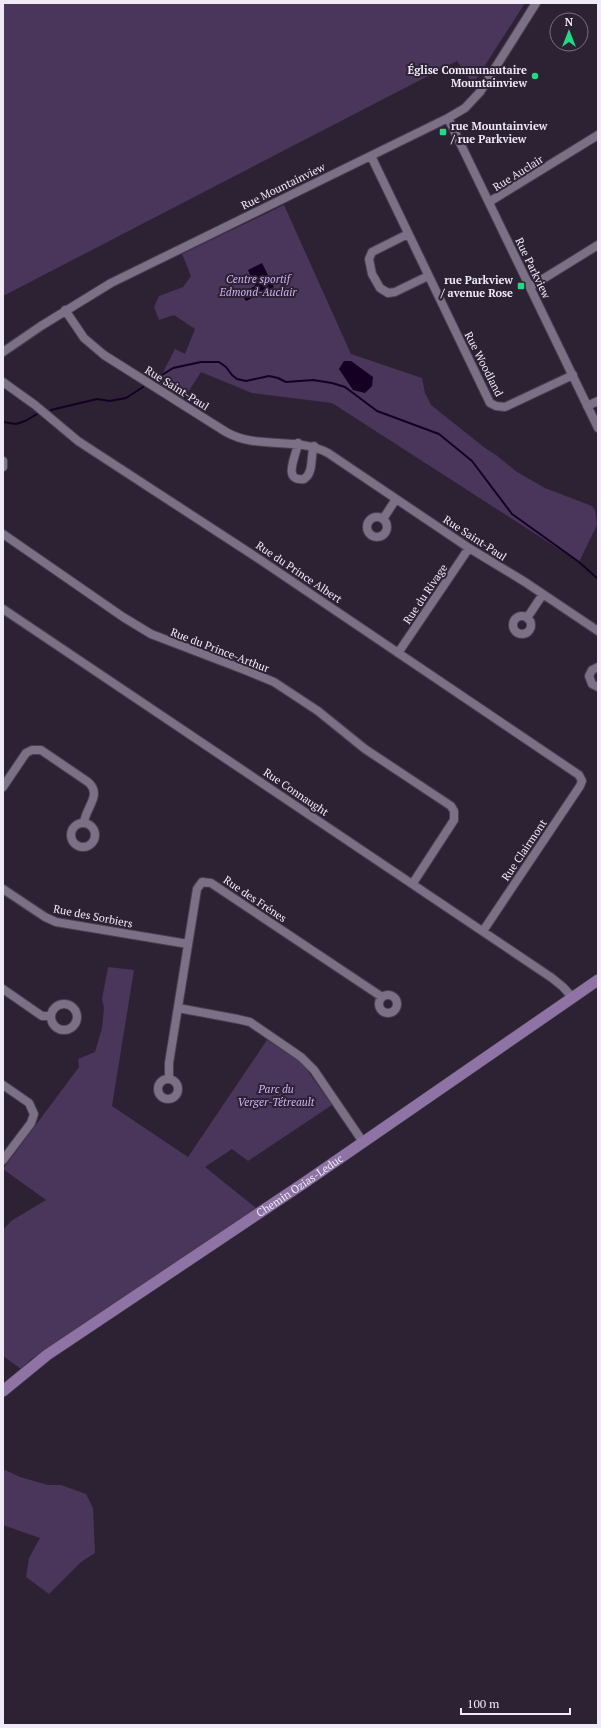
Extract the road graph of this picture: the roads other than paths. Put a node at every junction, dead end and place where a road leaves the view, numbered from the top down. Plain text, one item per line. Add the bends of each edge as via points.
1 (536, 3) edge
2 (448, 118) junction
3 (598, 135) edge
4 (371, 156) junction
5 (489, 202) junction
6 (408, 234) junction
7 (598, 245) edge
8 (428, 276) junction
9 (530, 287) junction
10 (65, 310) junction
11 (3, 352) edge
12 (573, 375) junction
13 (3, 382) edge
14 (598, 401) edge
15 (587, 406) junction
16 (598, 428) edge
17 (298, 443) junction
18 (314, 446) junction
19 (3, 462) edge
20 (3, 468) edge
21 (396, 499) junction
22 (383, 519) dead end
23 (3, 534) edge
24 (469, 548) junction
25 (543, 594) junction
26 (3, 609) edge
27 (527, 618) dead end
28 (598, 631) edge
29 (398, 653) junction
30 (598, 667) edge
31 (598, 688) edge
32 (582, 781) joint
33 (3, 787) edge
34 (84, 823) dead end
35 (413, 883) junction
36 (3, 889) edge
37 (483, 931) junction
38 (188, 944) junction
39 (598, 980) edge
40 (3, 989) edge
41 (382, 997) dead end
42 (573, 998) junction
43 (178, 1008) junction
44 (51, 1016) dead end
45 (169, 1078) dead end
46 (3, 1085) edge
47 (363, 1142) junction
48 (3, 1160) edge
49 (3, 1392) edge

1 - 2 street, Rue Mountainview via 480,92 465,108
2 - 4 street, Rue Mountainview
2 - 5 street, Rue Parkview
3 - 5 street, Rue Auclair
4 - 6 street, Rue Woodland
4 - 10 street, Rue Mountainview via 134,271
5 - 9 street, Rue Parkview
6 - 8 street, Rue Woodland
6 - 8 street via 371,253 369,264 375,280 382,290 391,293
7 - 9 street
8 - 12 street, Rue Woodland via 486,397 492,404 505,407
9 - 12 street, Rue Parkview
10 - 11 street, Rue Mountainview
10 - 17 street, Rue Saint-Paul via 84,338 104,355 230,434 248,440
12 - 15 street, Rue Parkview
13 - 29 street, Rue du Prince Albert via 78,441
14 - 15 street
15 - 16 street, Rue Parkview
17 - 18 street, Rue Saint-Paul
17 - 18 street via 291,470 293,476 300,480 310,473
18 - 21 street, Rue Saint-Paul via 337,458
19 - 20 street
21 - 22 street
21 - 24 street, Rue Saint-Paul
23 - 35 street, Rue du Prince-Arthur via 151,634 246,670 285,689 330,720 365,749 451,806 454,820
24 - 25 street, Rue Saint-Paul
24 - 29 street, Rue du Rivage
25 - 27 street
25 - 28 street, Rue Saint-Paul
26 - 35 street, Rue Connaught
29 - 32 street, Rue du Prince Albert via 579,776
30 - 31 street via 592,670 589,676 592,684
32 - 37 street, Rue Clairmont
33 - 34 street via 26,753 41,750 93,787 94,796 85,814
35 - 37 street, Rue Connaught
36 - 38 street, Rue des Sorbiers via 56,922
37 - 42 street, Rue Connaught via 557,982
38 - 41 street, Rue des Frénes via 197,887 207,881
38 - 43 street, Rue des Frénes
39 - 42 street, Chemin Ozias-Leduc
40 - 44 street via 42,1016
42 - 47 street, Chemin Ozias-Leduc
43 - 45 street, Rue des Frénes
43 - 47 street via 246,1021 301,1057 314,1070
46 - 48 street via 29,1103 34,1114 31,1123
47 - 49 street, Chemin Ozias-Leduc via 47,1355

